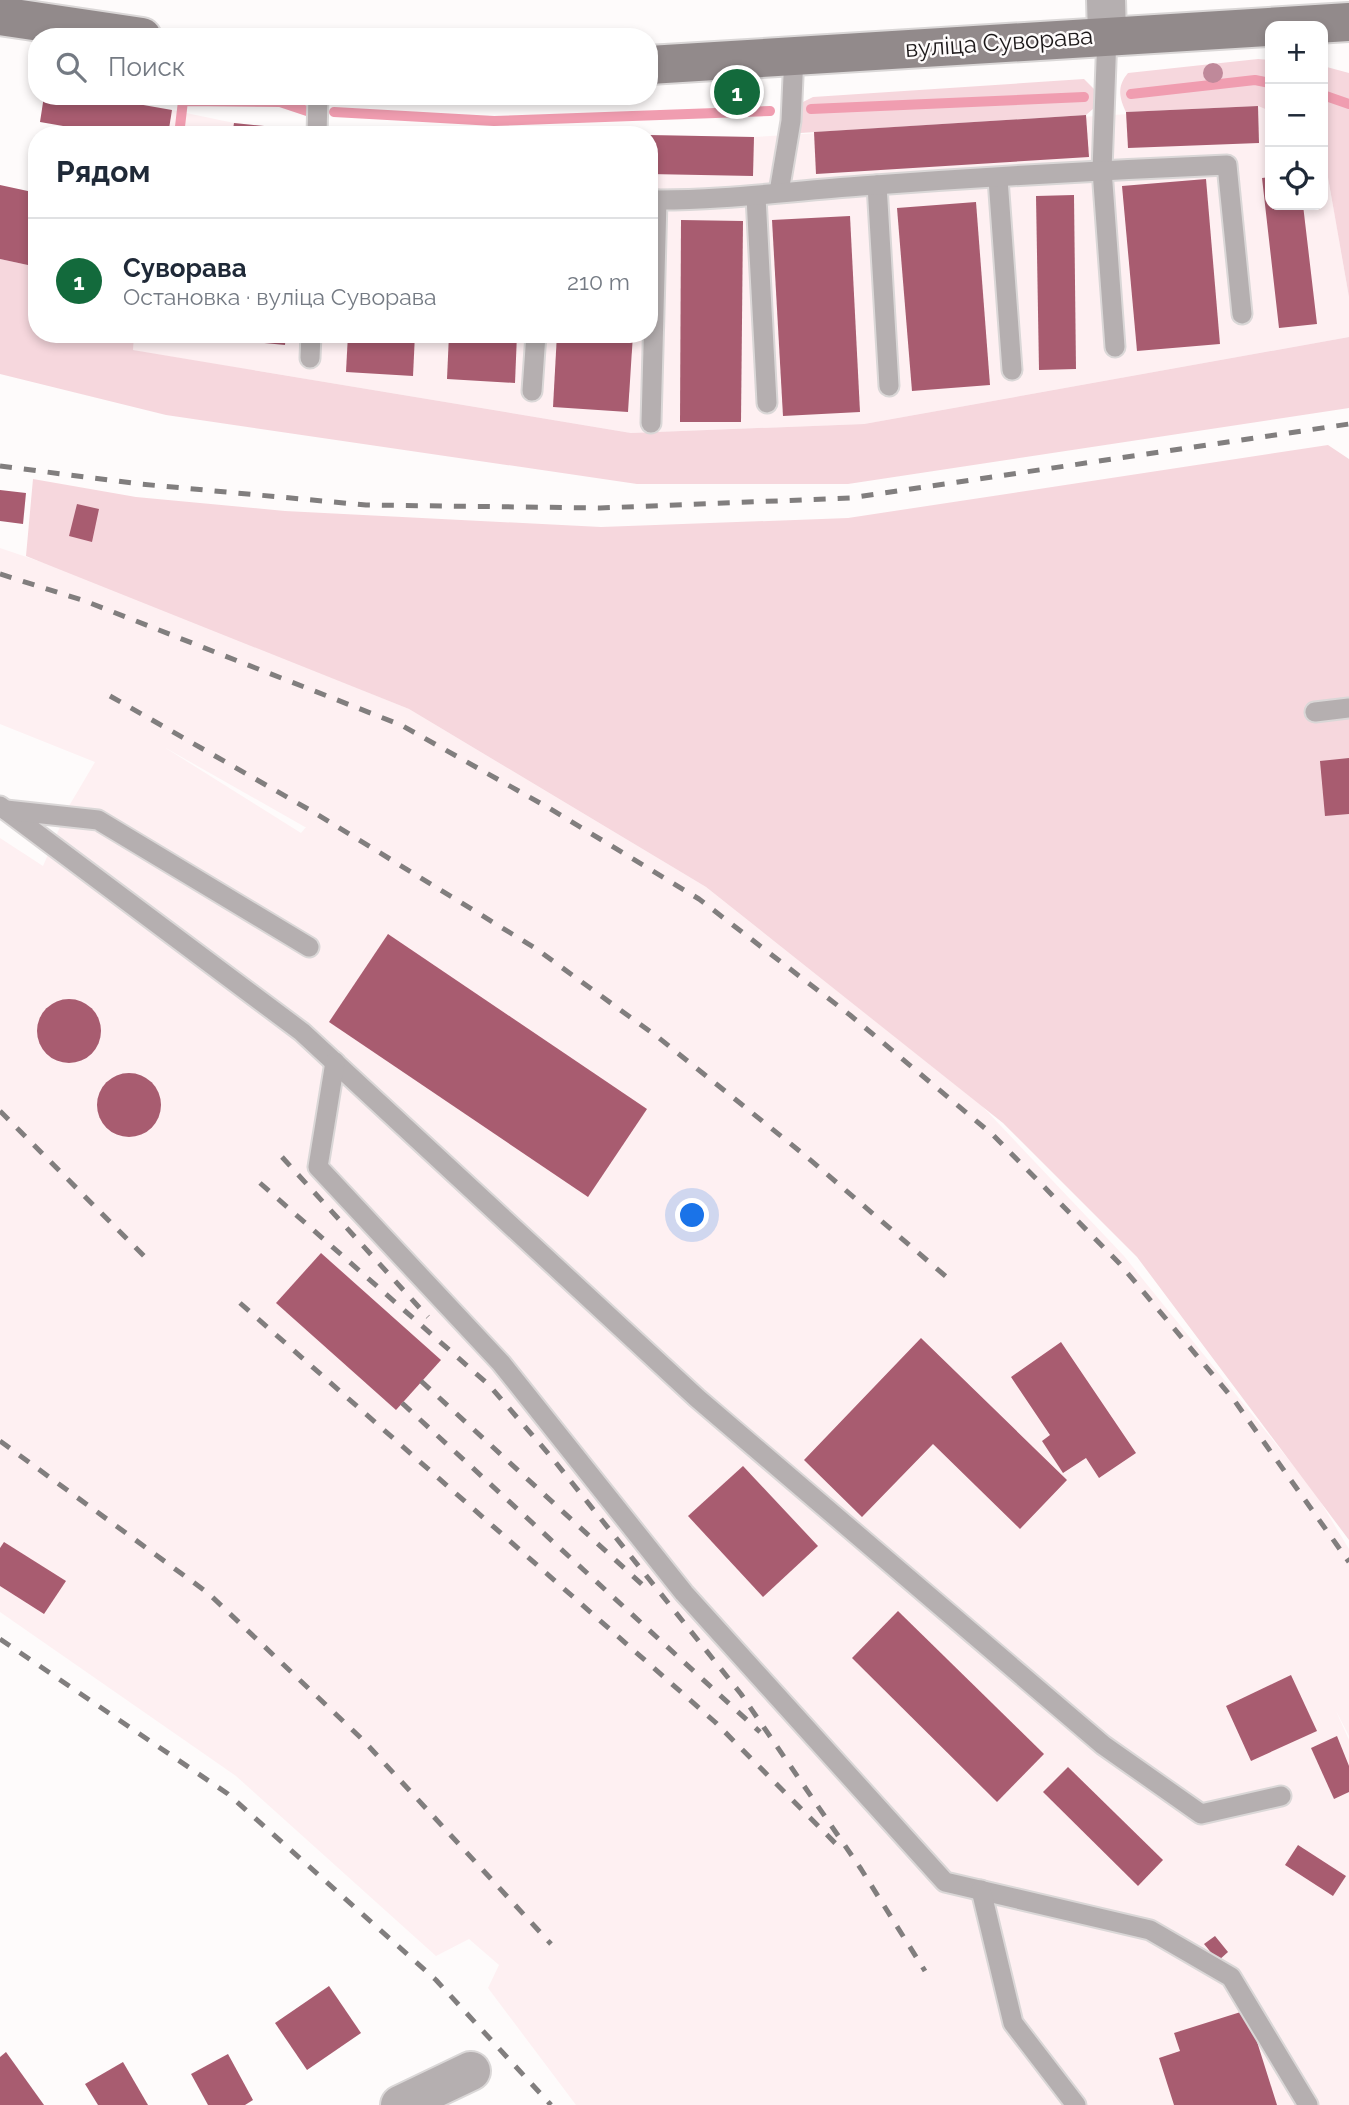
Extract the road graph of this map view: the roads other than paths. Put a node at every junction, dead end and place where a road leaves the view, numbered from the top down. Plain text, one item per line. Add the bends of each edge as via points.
1 (0, 16) edge
2 (1106, 17) edge
3 (1349, 22) edge
4 (81, 28) edge
5 (794, 55) junction
6 (658, 64) edge
7 (318, 105) edge
8 (317, 126) edge
9 (1102, 170) junction
10 (998, 179) junction
11 (877, 185) junction
12 (779, 192) junction
13 (756, 197) junction
14 (658, 200) edge
15 (1242, 314) dead end
16 (311, 343) edge
17 (535, 343) edge
18 (652, 343) edge
19 (1115, 347) dead end
20 (310, 358) dead end
21 (1012, 370) dead end
22 (889, 386) dead end
23 (532, 391) dead end
24 (766, 403) dead end
25 (652, 423) dead end
26 (1349, 708) edge
27 (1315, 712) dead end
28 (3, 808) edge
29 (309, 947) dead end
30 (335, 1062) junction
31 (1281, 1796) dead end
32 (981, 1890) junction
33 (471, 2071) dead end
34 (400, 2105) edge
35 (1076, 2105) edge
36 (1308, 2105) edge

1 - 4 street
2 - 3 street, вуліца Суворава
2 - 5 street, вуліца Суворава
2 - 9 lane
5 - 6 street, вуліца Суворава
5 - 12 lane via 791,121
7 - 8 lane
9 - 10 lane
9 - 15 lane via 1227,165
9 - 19 lane
10 - 11 lane
10 - 21 lane
11 - 12 lane
11 - 22 lane
12 - 13 lane
13 - 14 lane
13 - 24 lane
16 - 20 lane
17 - 23 lane
18 - 25 lane
26 - 27 lane
28 - 29 lane via 98,820
28 - 30 lane via 302,1032
30 - 31 lane via 697,1398 1103,1745 1202,1814
30 - 32 lane via 318,1167 501,1363 684,1593 945,1882
32 - 35 lane via 1013,2023
32 - 36 lane via 1150,1930 1231,1977
33 - 34 street

